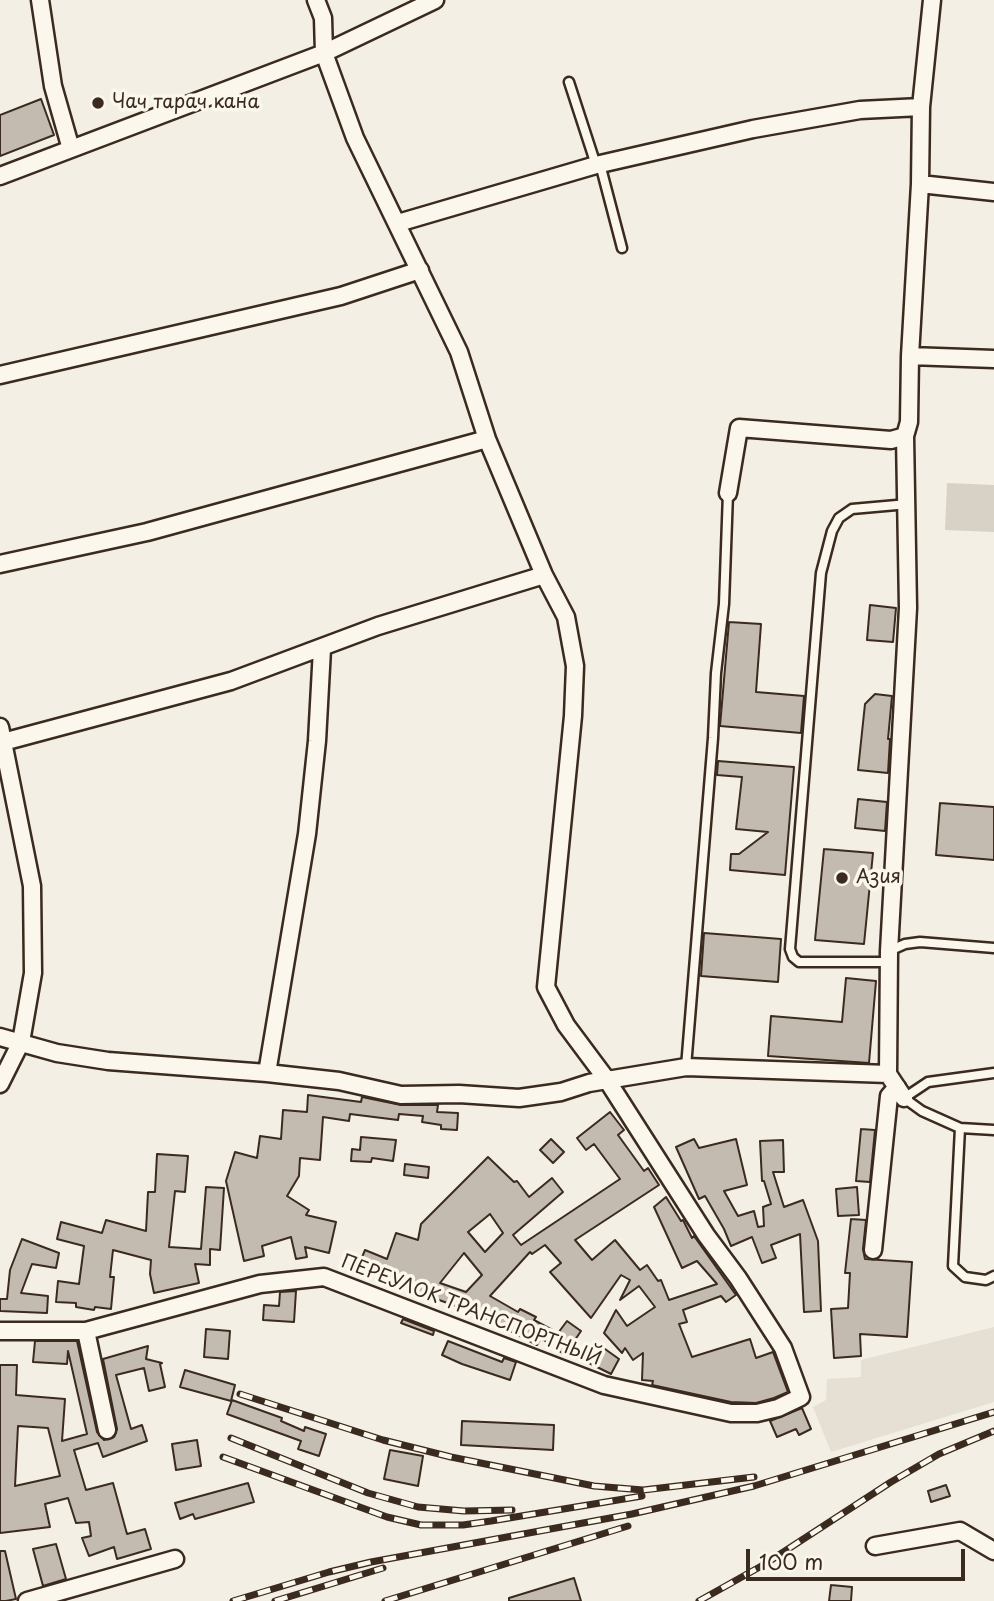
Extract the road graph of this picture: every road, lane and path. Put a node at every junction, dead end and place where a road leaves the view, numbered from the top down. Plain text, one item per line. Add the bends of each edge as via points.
1 (40, 0) edge
2 (316, 0) edge
3 (435, 0) edge
4 (932, 0) edge
5 (324, 53) junction
6 (569, 82) dead end
7 (921, 107) junction
8 (71, 149) junction
9 (598, 164) junction
10 (0, 176) edge
11 (920, 184) junction
12 (994, 192) edge
13 (398, 223) junction
14 (622, 248) dead end
15 (420, 270) junction
16 (910, 356) junction
17 (994, 359) edge
18 (0, 375) edge
19 (905, 436) junction
20 (487, 439) junction
21 (728, 493) joint
22 (908, 504) junction
23 (0, 564) edge
24 (544, 575) junction
25 (322, 649) junction
26 (1, 737) edge
27 (994, 948) edge
28 (889, 956) junction
29 (0, 1037) edge
30 (21, 1042) junction
31 (686, 1067) junction
32 (267, 1073) junction
33 (994, 1073) edge
34 (607, 1080) junction
35 (0, 1084) edge
36 (897, 1086) junction
37 (960, 1128) junction
38 (994, 1130) edge
39 (873, 1250) dead end
40 (994, 1276) edge
41 (0, 1331) edge
42 (86, 1331) junction
43 (107, 1430) dead end
44 (875, 1546) dead end
45 (994, 1550) edge
46 (175, 1559) dead end
47 (27, 1601) edge

1 - 8 street via 52,86
2 - 5 street via 323,18
3 - 5 street
4 - 7 street
5 - 8 street
5 - 13 street via 355,138
6 - 9 lane
7 - 9 street via 846,113 753,129
7 - 11 street
8 - 10 street
9 - 13 street
9 - 14 lane
11 - 12 street
11 - 16 street
13 - 15 street
15 - 18 street via 341,296
15 - 20 street via 459,352
16 - 17 street
16 - 19 street
19 - 21 street via 891,440 739,428
19 - 22 street
20 - 23 street via 147,532
20 - 24 street
21 - 31 lane via 724,604
22 - 28 street via 908,608
22 - 28 lane via 852,509 839,518 832,531 821,573 790,949 799,962
24 - 25 street via 379,626
24 - 34 street via 566,617 575,666 546,987 566,1025
25 - 26 street via 231,681
25 - 32 street via 307,834
26 - 30 street via 32,886 33,973
27 - 28 lane via 920,942 905,944
28 - 36 street
29 - 30 street
30 - 32 street via 57,1054 108,1061
30 - 35 street
31 - 34 street
31 - 36 street
32 - 34 street via 401,1095 519,1098
33 - 36 lane
34 - 42 street, ПЕРЕУЛОК ТРАНСПОРТНЫЙ via 783,1348 801,1397 757,1413 731,1413 604,1385 324,1276 260,1284
36 - 37 lane via 922,1111
36 - 39 street via 889,1096
37 - 38 lane
37 - 40 lane via 953,1266 965,1277 986,1280
41 - 42 street, ПЕРЕУЛОК ТРАНСПОРТНЫЙ
42 - 43 street
44 - 45 street via 960,1531
46 - 47 street

